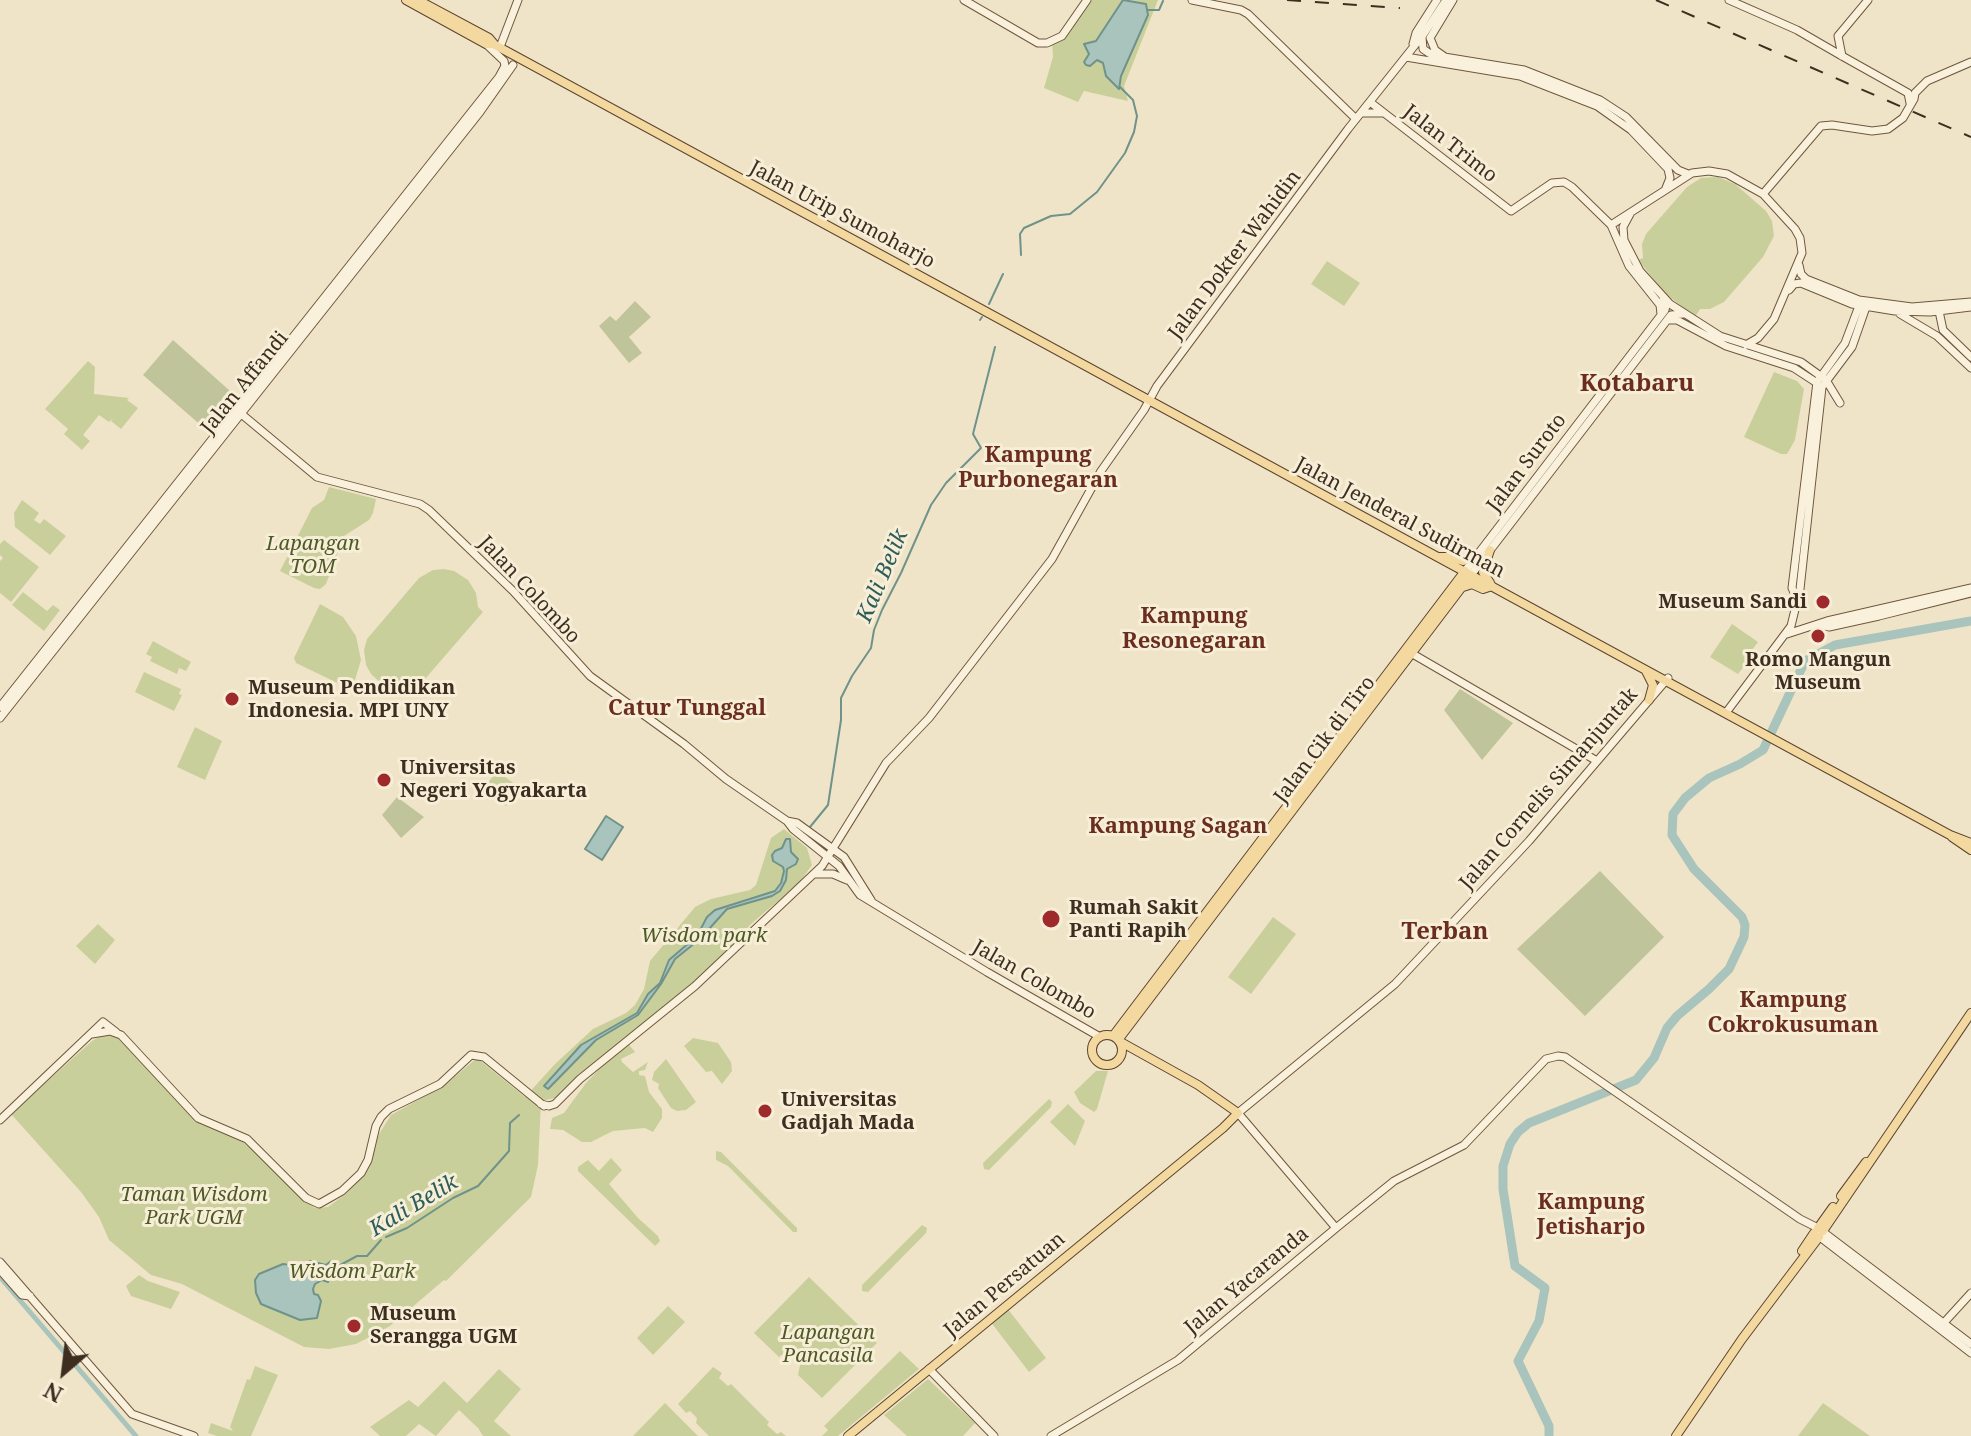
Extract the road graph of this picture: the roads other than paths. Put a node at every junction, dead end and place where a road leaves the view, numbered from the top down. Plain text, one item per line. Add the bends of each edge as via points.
1 (407, 0) edge
2 (418, 0) edge
3 (518, 0) edge
4 (964, 0) edge
5 (1087, 0) edge
6 (1192, 0) edge
7 (1437, 0) edge
8 (1446, 0) edge
9 (1453, 0) edge
10 (1729, 0) edge
11 (1868, 0) edge
12 (1423, 35) junction
13 (1838, 36) junction
14 (1819, 43) junction
15 (497, 47) junction
16 (1841, 53) junction
17 (1408, 54) junction
18 (1448, 58) junction
19 (528, 62) junction
20 (1971, 62) edge
21 (513, 65) junction
22 (499, 77) junction
23 (1915, 93) junction
24 (1370, 102) junction
25 (1598, 103) junction
26 (1910, 103) junction
27 (1384, 113) junction
28 (1358, 116) junction
29 (1643, 136) junction
30 (427, 173) junction
31 (1688, 174) junction
32 (1664, 190) junction
33 (1763, 194) junction
34 (1634, 211) junction
35 (1611, 225) junction
36 (1799, 263) junction
37 (1787, 292) junction
38 (1663, 297) junction
39 (1971, 305) edge
40 (1863, 306) junction
41 (1895, 311) junction
42 (1939, 311) junction
43 (1683, 314) junction
44 (1663, 318) junction
45 (1706, 333) junction
46 (1746, 345) junction
47 (1971, 357) edge
48 (1971, 368) edge
49 (1618, 377) junction
50 (1821, 381) junction
51 (1149, 401) junction
52 (1840, 403) dead end
53 (239, 412) junction
54 (1490, 550) junction
55 (1476, 555) junction
56 (1439, 557) junction
57 (1452, 570) dead end
58 (1468, 573) junction
59 (108, 575) junction
60 (1493, 586) junction
61 (1461, 589) junction
62 (1971, 592) edge
63 (1449, 593) junction
64 (1786, 634) junction
65 (1408, 651) junction
66 (1639, 665) junction
67 (1669, 681) junction
68 (1657, 690) joint
69 (1649, 700) junction
70 (0, 707) edge
71 (1728, 710) junction
72 (0, 718) edge
73 (1739, 719) junction
74 (1597, 761) junction
75 (787, 821) junction
76 (1950, 835) junction
77 (1971, 843) edge
78 (833, 849) junction
79 (1971, 850) edge
80 (828, 857) junction
81 (815, 874) junction
82 (851, 883) junction
83 (871, 900) junction
84 (1971, 1013) edge
85 (92, 1034) junction
86 (121, 1035) junction
87 (1100, 1037) junction
88 (1117, 1039) junction
89 (1141, 1053) junction
90 (1121, 1056) junction
91 (1238, 1113) junction
92 (0, 1120) edge
93 (1870, 1159) junction
94 (1830, 1221) joint
95 (1336, 1228) junction
96 (1819, 1232) junction
97 (0, 1262) edge
98 (0, 1270) edge
99 (1971, 1293) edge
100 (30, 1296) junction
101 (1941, 1326) junction
102 (1971, 1344) edge
103 (1971, 1353) edge
104 (928, 1370) junction
105 (194, 1436) edge
106 (848, 1436) edge
107 (994, 1436) edge
108 (1051, 1436) edge
109 (1676, 1436) edge

1 - 15 main road
2 - 15 main road
3 - 15 main road
4 - 5 main road via 1038,43 1047,43 1062,36
6 - 28 main road via 1248,14
7 - 17 main road
8 - 12 main road
9 - 18 main road via 1430,41
10 - 14 main road
11 - 13 main road
12 - 17 main road
12 - 18 main road via 1426,51
13 - 14 main road
13 - 16 main road
14 - 16 main road
15 - 19 main road, Jalan Urip Sumoharjo
15 - 21 main road
15 - 22 main road via 505,66
16 - 23 main road
16 - 26 main road via 1908,93
17 - 24 main road, Jalan Dokter Wahidin
17 - 25 main road via 1520,76
18 - 25 main road via 1524,70
19 - 21 main road
19 - 51 main road, Jalan Urip Sumoharjo
20 - 23 main road via 1934,77
21 - 22 main road, Jalan Affandi
21 - 30 main road, Jalan Affandi
22 - 30 main road, Jalan Affandi
23 - 26 main road
24 - 27 main road, Jalan Trimo
24 - 28 main road, Jalan Dokter Wahidin
25 - 29 main road
26 - 33 main road via 1900,120 1885,130 1821,126
27 - 28 main road
27 - 35 main road, Jalan Trimo via 1511,211 1552,183 1564,182
28 - 51 main road, Jalan Dokter Wahidin
29 - 31 main road
29 - 32 main road via 1669,171
30 - 53 main road, Jalan Affandi
31 - 32 main road
31 - 33 main road via 1727,174
32 - 34 main road
33 - 36 main road via 1798,233
34 - 35 main road
34 - 38 main road via 1623,227 1624,240 1640,271
35 - 44 main road via 1631,271 1661,307
36 - 37 main road
36 - 39 main road via 1806,279 1859,300 1912,307
37 - 40 main road via 1801,283
37 - 46 main road via 1768,328
38 - 43 main road
38 - 44 main road, Jalan Suroto
39 - 42 main road
40 - 41 main road
40 - 50 main road via 1848,345
41 - 42 main road
41 - 48 main road via 1941,338
42 - 47 main road via 1943,331
43 - 44 main road, Jalan Suroto
43 - 45 main road
44 - 45 main road
44 - 49 main road, Jalan Suroto
45 - 46 main road
45 - 50 main road
46 - 50 main road via 1796,360
49 - 54 main road, Jalan Suroto
49 - 55 main road, Jalan Suroto
50 - 52 main road
50 - 64 main road via 1792,588 1796,598
51 - 56 main road, Jalan Jenderal Sudirman
51 - 78 main road, Jalan Dokter Wahidin via 1101,471 1052,559 929,718 886,763
53 - 59 main road, Jalan Affandi
53 - 75 main road, Jalan Colombo via 317,477 429,510 590,676
54 - 58 main road, Jalan Suroto
54 - 60 main road via 1483,573
55 - 56 main road via 1463,561
55 - 58 main road, Jalan Suroto
56 - 58 main road, Jalan Jenderal Sudirman
57 - 63 main road
58 - 60 main road, Jalan Jenderal Sudirman
58 - 61 main road, Jalan Cik di Tiro
58 - 63 main road, Jalan Cik di Tiro
59 - 70 main road, Jalan Affandi
59 - 72 main road, Jalan Affandi
60 - 61 main road
60 - 66 main road, Jalan Jenderal Sudirman
61 - 65 main road, Jalan Cik di Tiro
62 - 64 main road
63 - 65 main road, Jalan Cik di Tiro
64 - 71 main road
65 - 74 main road
65 - 88 main road, Jalan Cik di Tiro
66 - 67 main road, Jalan Jenderal Sudirman
66 - 69 main road via 1652,681
67 - 68 main road
67 - 71 main road, Jalan Jenderal Sudirman
67 - 73 main road, Jalan Jenderal Sudirman
68 - 69 main road, Jalan Cornelis Simanjuntak
69 - 74 main road, Jalan Cornelis Simanjuntak
71 - 73 main road, Jalan Jenderal Sudirman
73 - 76 main road, Jalan Jenderal Sudirman
74 - 91 main road, Jalan Cornelis Simanjuntak via 1395,984
75 - 78 main road, Jalan Colombo
75 - 80 main road, Jalan Colombo
76 - 77 main road, Jalan Jenderal Sudirman
76 - 79 main road, Jalan Jenderal Sudirman
78 - 80 main road, Jalan Dokter Wahidin
78 - 83 main road, Jalan Colombo via 848,862
80 - 81 main road, Jalan Dokter Wahidin
80 - 82 main road, Jalan Colombo
81 - 82 main road via 833,874
81 - 86 main road, Jalan Dokter Wahidin via 695,986 553,1105 541,1104 484,1057 471,1055 440,1084 387,1111 376,1126 361,1173 319,1204 306,1198 247,1139 198,1118
82 - 83 main road, Jalan Colombo
83 - 87 main road, Jalan Colombo
84 - 93 main road
85 - 86 main road
85 - 86 main road via 103,1022
85 - 92 main road
87 - 88 main road
87 - 90 main road via 1092,1048 1096,1061 1111,1065
88 - 89 main road
88 - 90 main road
89 - 90 main road
89 - 91 main road
91 - 95 main road
91 - 104 main road, Jalan Persatuan
93 - 94 main road
93 - 96 main road
94 - 96 main road
95 - 96 main road, Jalan Yacaranda via 1394,1181 1464,1145 1546,1059 1558,1056
95 - 108 main road, Jalan Yacaranda via 1178,1360
96 - 101 main road
96 - 109 main road
97 - 100 main road
98 - 100 main road via 22,1295
99 - 101 main road
100 - 105 main road via 132,1414
101 - 102 main road
101 - 103 main road
104 - 106 main road, Jalan Persatuan
104 - 107 main road

